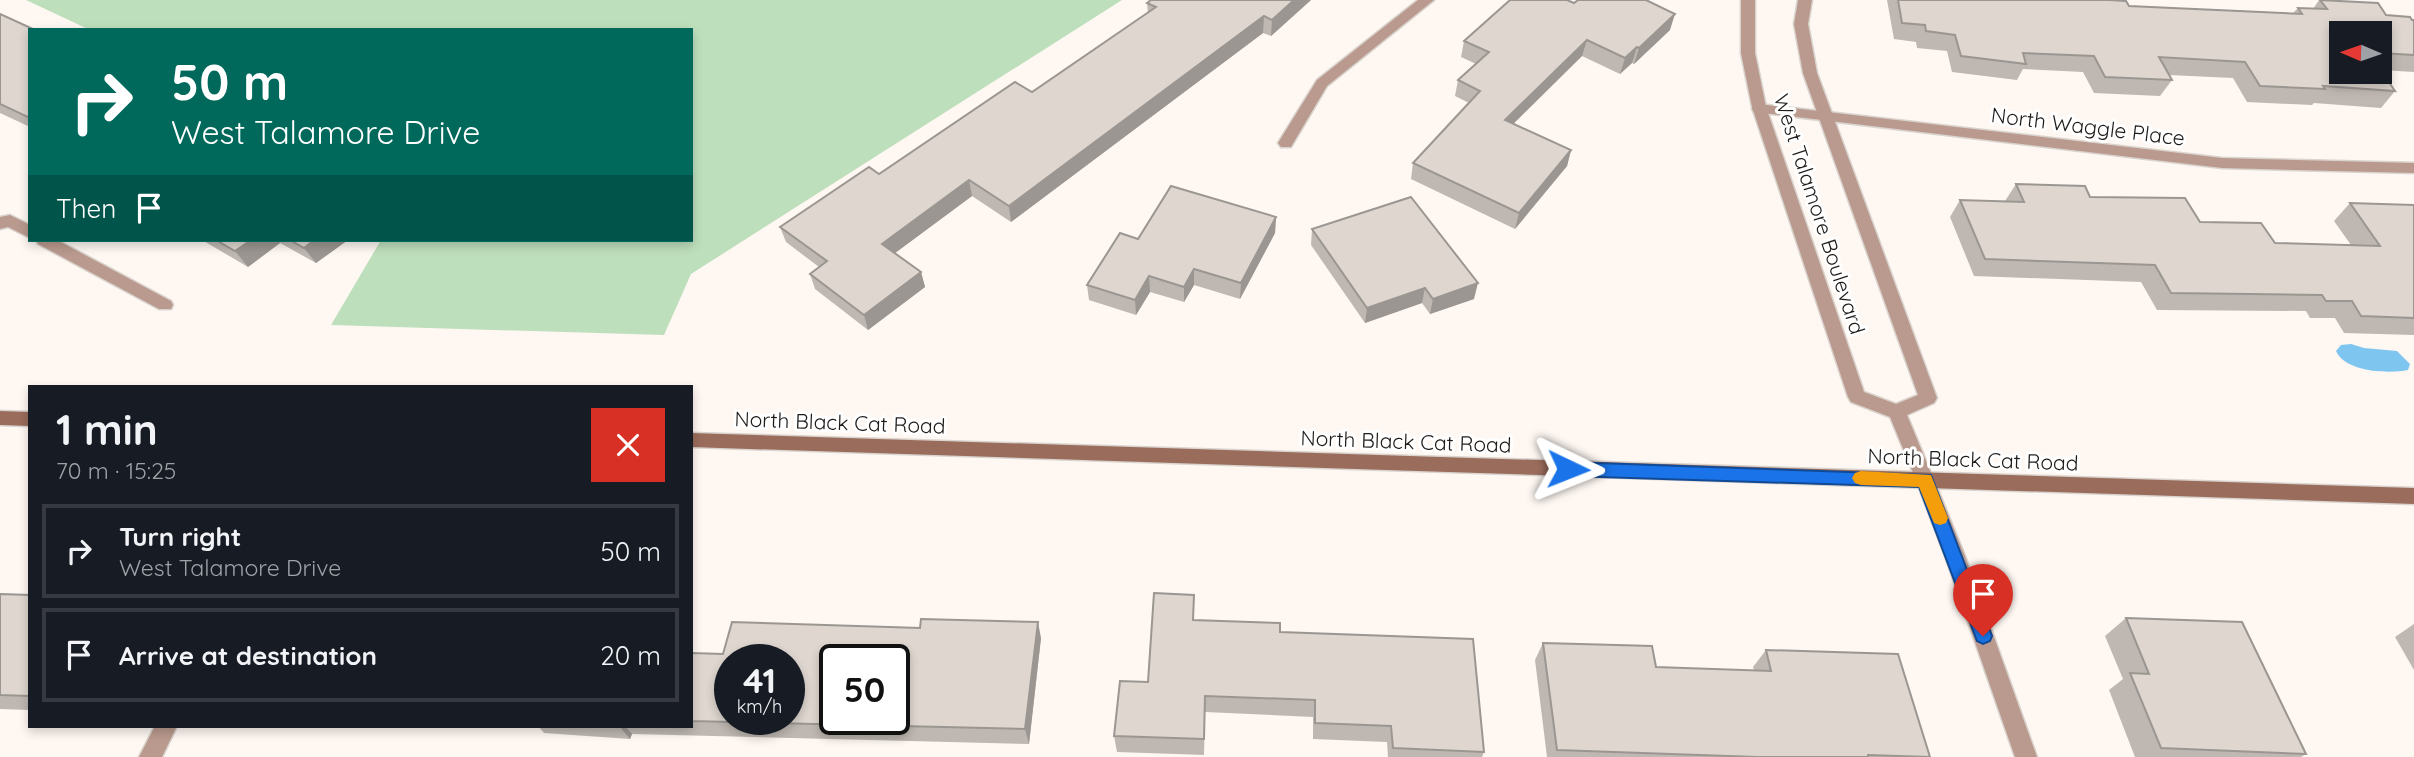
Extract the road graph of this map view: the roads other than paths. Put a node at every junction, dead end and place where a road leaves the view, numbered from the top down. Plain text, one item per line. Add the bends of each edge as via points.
1 (1427, 0) edge
2 (1748, 0) edge
3 (1805, 0) edge
4 (1759, 109) junction
5 (1826, 117) junction
6 (1286, 143) dead end
7 (2414, 168) edge
8 (0, 223) edge
9 (28, 231) edge
10 (48, 242) edge
11 (164, 305) dead end
12 (1897, 412) junction
13 (0, 418) edge
14 (28, 419) edge
15 (693, 440) edge
16 (1925, 480) junction
17 (2414, 496) edge
18 (166, 728) edge
19 (150, 757) edge
20 (2026, 757) edge

1 - 6 street via 1322,83
2 - 4 street, West Talamore Boulevard via 1745,16
3 - 5 street, West Talamore Boulevard via 1801,24 1810,73
4 - 5 street, North Waggle Place
4 - 12 street, West Talamore Boulevard via 1857,397
5 - 7 street, North Waggle Place via 2222,163
5 - 12 street, West Talamore Boulevard via 1928,398
8 - 9 street via 10,221
10 - 11 street
12 - 16 street
13 - 14 main road
15 - 16 main road, North Black Cat Road
16 - 17 main road, North Black Cat Road
16 - 20 street
18 - 19 street

